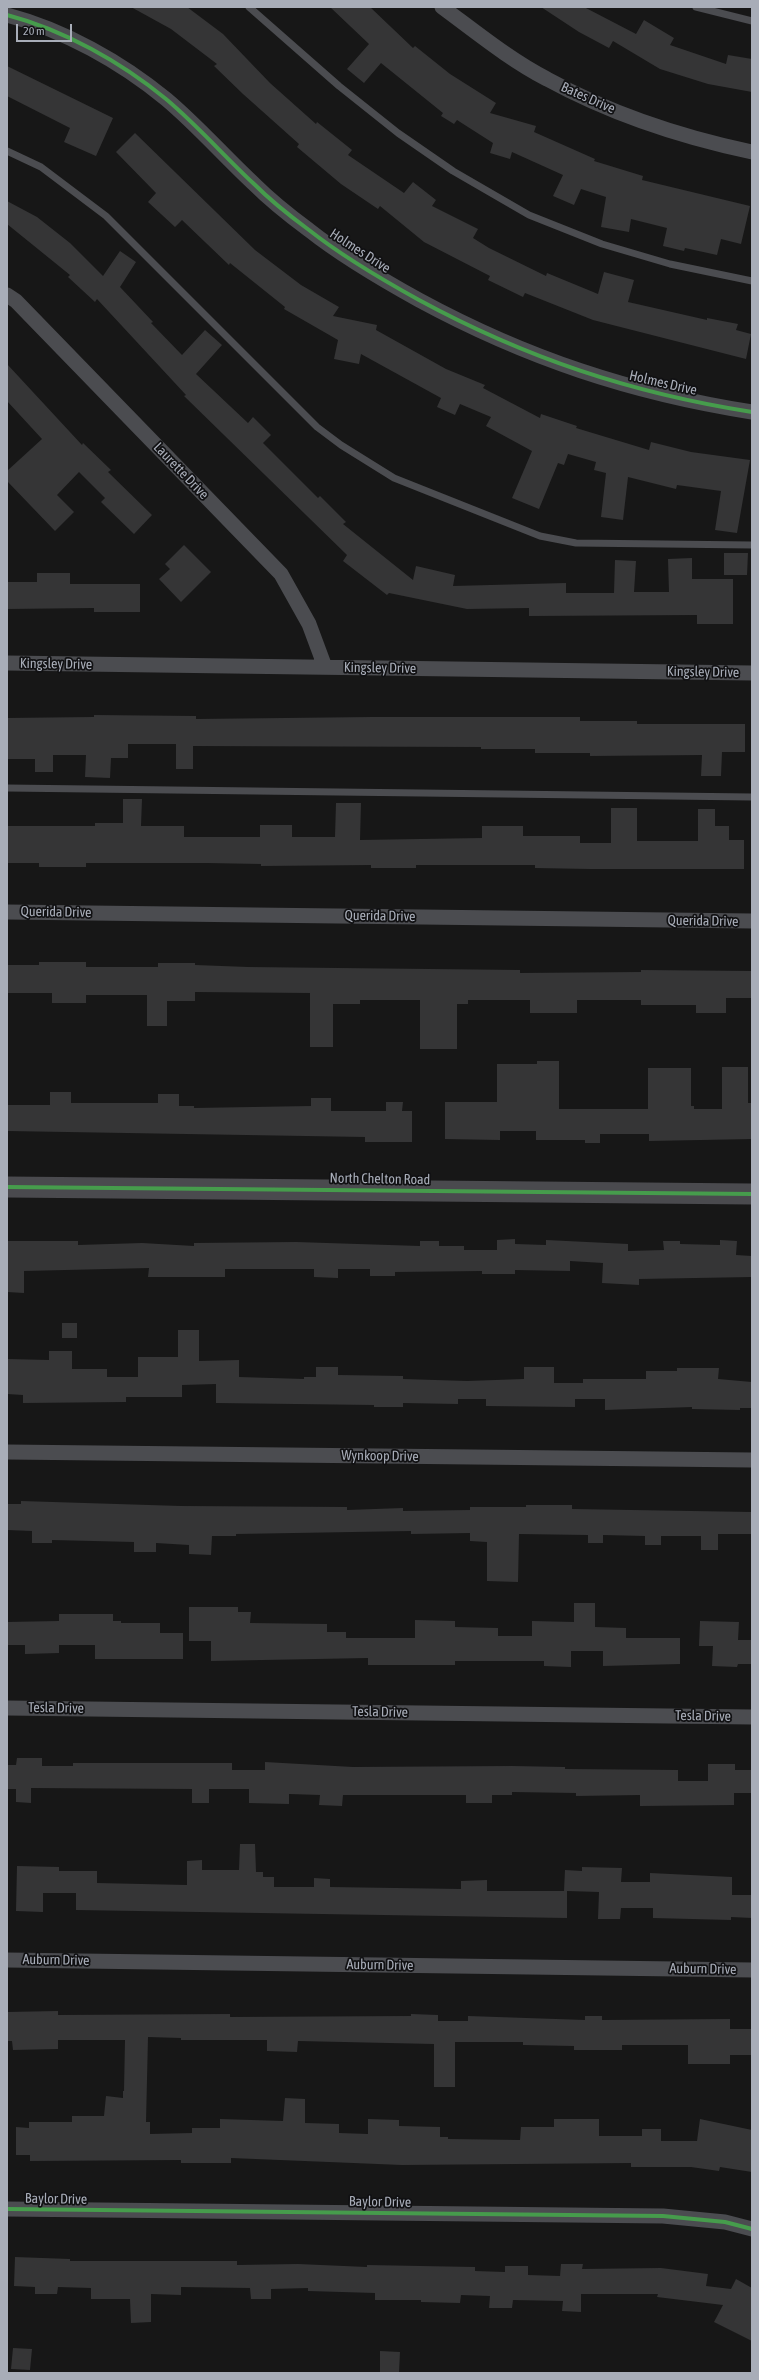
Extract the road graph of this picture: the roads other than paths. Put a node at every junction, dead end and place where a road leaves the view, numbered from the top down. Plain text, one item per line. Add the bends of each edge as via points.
1 (249, 7) edge
2 (442, 7) edge
3 (696, 7) edge
4 (7, 15) edge
5 (752, 21) edge
6 (7, 150) edge
7 (752, 152) edge
8 (752, 281) edge
9 (7, 295) edge
10 (752, 412) edge
11 (752, 545) edge
12 (7, 663) edge
13 (325, 667) junction
14 (752, 673) edge
15 (7, 788) edge
16 (752, 797) edge
17 (7, 912) edge
18 (752, 921) edge
19 (7, 1186) edge
20 (752, 1194) edge
21 (7, 1452) edge
22 (752, 1460) edge
23 (7, 1708) edge
24 (752, 1717) edge
25 (7, 1960) edge
26 (752, 1970) edge
27 (7, 2209) edge
28 (752, 2229) edge

1 - 8 lane via 339,86 398,133 453,171 529,215 602,244 670,264
2 - 7 street, Bates Drive via 546,79 638,120 678,134
3 - 5 lane
4 - 10 street, Holmes Drive via 59,34 102,55 133,75 170,103 254,185 310,231 352,260 439,311 492,337 574,370 657,393
6 - 11 lane via 41,168 106,216 317,427 394,478 540,536 576,542
9 - 13 street, Laurette Drive via 16,301 281,574 309,624
12 - 13 street, Kingsley Drive
13 - 14 street, Kingsley Drive
15 - 16 lane
17 - 18 street, Querida Drive
19 - 20 main road, North Chelton Road
21 - 22 street, Wynkoop Drive
23 - 24 street, Tesla Drive
25 - 26 street, Auburn Drive
27 - 28 street, Baylor Drive via 663,2216 725,2222

